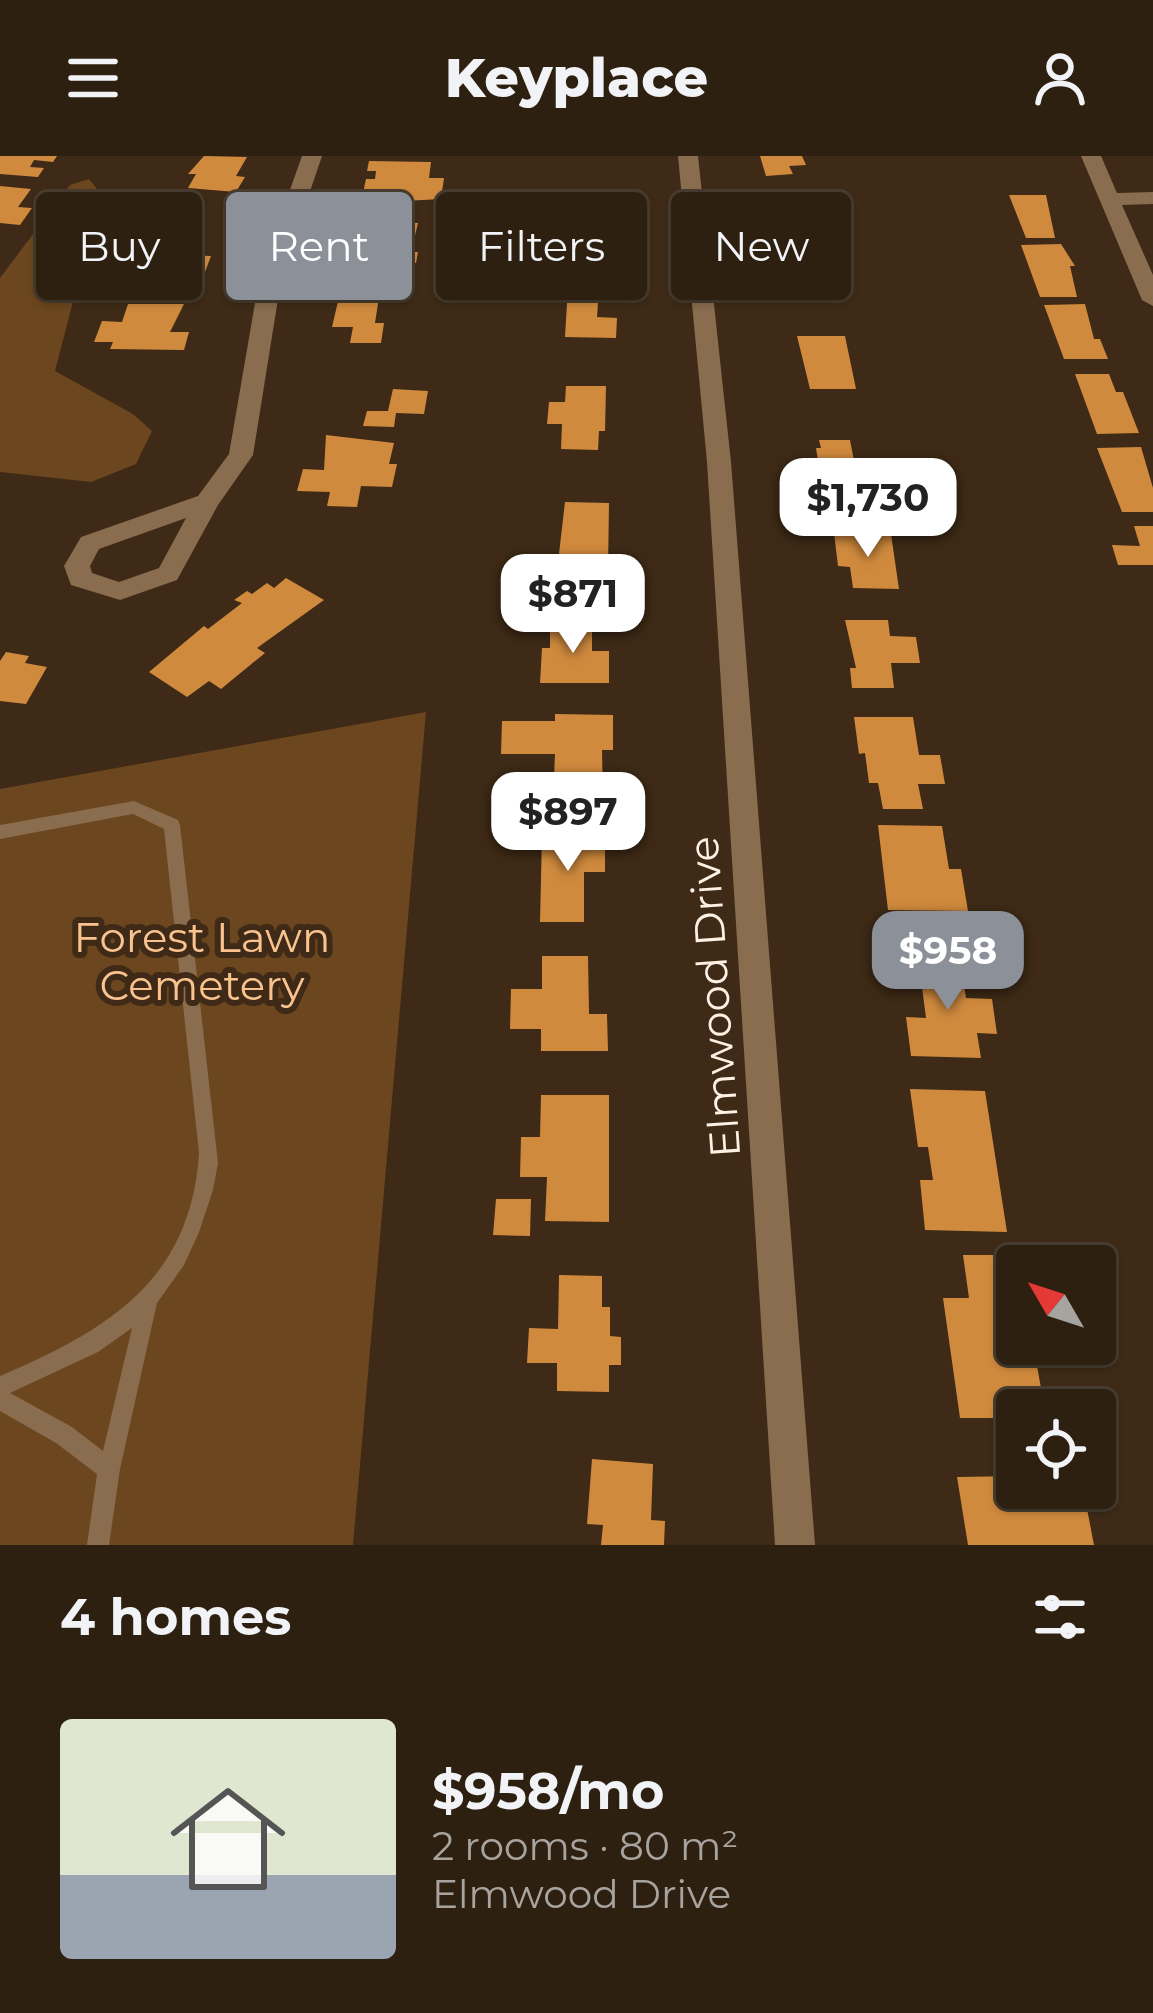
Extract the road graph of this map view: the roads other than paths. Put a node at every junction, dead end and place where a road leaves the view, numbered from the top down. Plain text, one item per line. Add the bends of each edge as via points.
1 (313, 156) edge
2 (688, 156) edge
3 (1091, 156) edge
4 (1153, 198) edge
5 (1110, 199) junction
6 (1153, 300) edge
7 (207, 502) junction
8 (0, 832) edge
9 (148, 1304) junction
10 (0, 1387) edge
11 (0, 1399) edge
12 (109, 1469) junction
13 (98, 1545) edge
14 (795, 1545) edge

1 - 7 street via 271,274 245,441
2 - 14 street, Elmwood Drive via 715,415
3 - 5 street
4 - 5 street
5 - 6 street
7 - 7 street via 89,543 76,566 80,579 120,591 168,574
8 - 9 lane via 134,807 172,825 208,1181 179,1259
9 - 10 lane via 116,1331
9 - 12 lane
11 - 12 lane
12 - 13 lane

